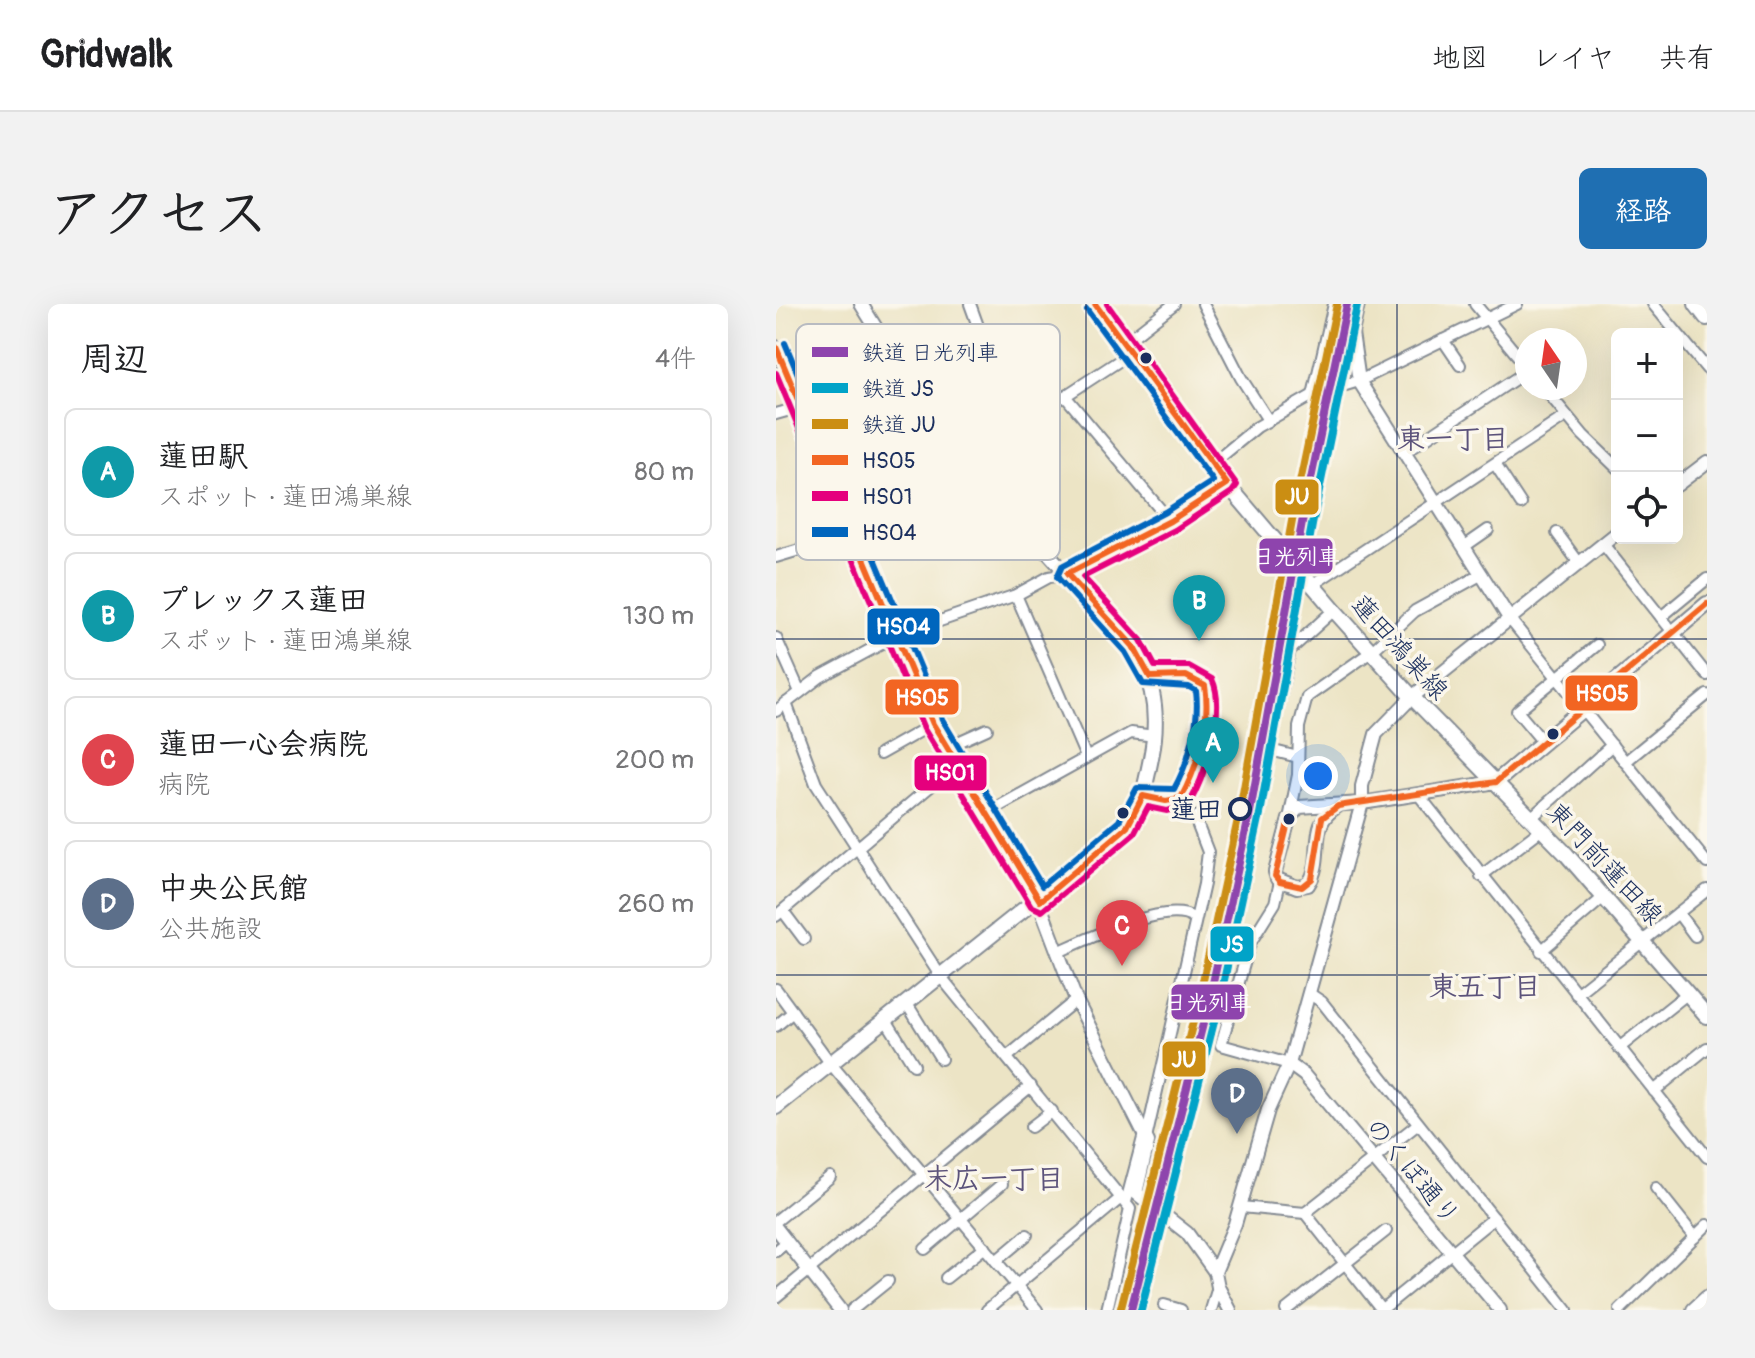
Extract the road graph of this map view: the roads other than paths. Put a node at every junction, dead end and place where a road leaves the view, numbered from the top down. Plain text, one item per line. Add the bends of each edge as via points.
1 (861, 304) edge
2 (970, 304) edge
3 (1095, 304) edge
4 (1174, 304) edge
5 (1203, 304) edge
6 (1334, 304) edge
7 (1358, 304) edge
8 (1475, 304) edge
9 (1517, 304) edge
10 (1653, 304) edge
11 (1697, 304) edge
12 (1707, 317) edge
13 (1487, 318) junction
14 (873, 324) edge
15 (977, 324) edge
16 (1443, 340) junction
17 (776, 347) edge
18 (1128, 348) junction
19 (1515, 354) edge
20 (1705, 363) edge
21 (1460, 365) dead end
22 (1515, 377) edge
23 (1359, 381) junction
24 (796, 395) edge
25 (1313, 395) junction
26 (1065, 396) junction
27 (1060, 398) edge
28 (1553, 400) edge
29 (796, 408) edge
30 (776, 414) edge
31 (1566, 416) junction
32 (1268, 420) junction
33 (1405, 452) junction
34 (1611, 462) edge
35 (1707, 462) edge
36 (1212, 464) junction
37 (1495, 464) junction
38 (1683, 480) edge
39 (1227, 484) junction
40 (1436, 501) junction
41 (1521, 504) dead end
42 (1170, 521) junction
43 (1488, 530) dead end
44 (1557, 533) dead end
45 (1611, 538) edge
46 (1603, 544) junction
47 (1465, 546) junction
48 (796, 551) edge
49 (776, 557) edge
50 (864, 560) edge
51 (1053, 560) edge
52 (1579, 563) junction
53 (1067, 574) junction
54 (1482, 574) junction
55 (1707, 579) edge
56 (1312, 585) junction
57 (1016, 595) junction
58 (1707, 604) edge
59 (1334, 610) junction
60 (1661, 617) junction
61 (1509, 618) junction
62 (1673, 632) junction
63 (896, 636) junction
64 (776, 638) edge
65 (1597, 645) dead end
66 (1371, 652) junction
67 (1707, 675) edge
68 (1150, 677) junction
69 (1557, 677) junction
70 (800, 692) junction
71 (1707, 695) edge
72 (1412, 697) junction
73 (786, 703) junction
74 (1583, 709) junction
75 (776, 711) edge
76 (933, 724) junction
77 (987, 729) dead end
78 (1155, 736) junction
79 (1543, 742) junction
80 (1612, 745) junction
81 (947, 747) junction
82 (1270, 750) junction
83 (880, 754) dead end
84 (1086, 757) junction
85 (1298, 757) junction
86 (1625, 762) junction
87 (957, 764) junction
88 (1267, 766) dead end
89 (1496, 782) junction
90 (1418, 794) junction
91 (1143, 796) junction
92 (1362, 803) junction
93 (1338, 806) junction
94 (1299, 807) junction
95 (987, 813) junction
96 (1198, 816) dead end
97 (1289, 819) junction
98 (1536, 824) junction
99 (1318, 833) junction
100 (857, 847) junction
101 (1707, 863) edge
102 (1481, 876) junction
103 (1280, 882) junction
104 (1707, 890) edge
105 (1605, 896) junction
106 (1040, 901) junction
107 (1678, 913) junction
108 (779, 914) edge
109 (1193, 918) junction
110 (1695, 936) dead end
111 (804, 939) dead end
112 (1644, 940) junction
113 (1541, 951) junction
114 (1058, 952) junction
115 (941, 977) junction
116 (776, 989) edge
117 (1688, 993) junction
118 (1310, 994) junction
119 (1576, 994) junction
120 (1076, 1000) junction
121 (907, 1004) junction
122 (793, 1012) junction
123 (1707, 1016) edge
124 (886, 1020) junction
125 (776, 1026) edge
126 (1619, 1048) junction
127 (1707, 1048) edge
128 (1007, 1057) junction
129 (941, 1059) dead end
130 (831, 1064) junction
131 (1289, 1064) junction
132 (914, 1065) dead end
133 (1031, 1086) junction
134 (1654, 1091) junction
135 (776, 1107) edge
136 (1052, 1111) junction
137 (1418, 1124) junction
138 (1031, 1127) dead end
139 (1145, 1136) junction
140 (1707, 1157) edge
141 (1374, 1158) junction
142 (924, 1174) junction
143 (830, 1177) dead end
144 (1002, 1184) dead end
145 (1656, 1188) dead end
146 (1124, 1200) junction
147 (1241, 1207) junction
148 (1305, 1213) junction
149 (1494, 1218) junction
150 (963, 1219) junction
151 (776, 1221) edge
152 (776, 1228) edge
153 (1386, 1231) dead end
154 (1702, 1233) edge
155 (1027, 1235) dead end
156 (787, 1242) junction
157 (985, 1247) junction
158 (925, 1249) dead end
159 (776, 1251) edge
160 (1452, 1252) junction
161 (996, 1261) junction
162 (1345, 1264) junction
163 (809, 1269) junction
164 (1215, 1272) junction
165 (946, 1278) dead end
166 (888, 1281) dead end
167 (1017, 1286) junction
168 (1218, 1287) junction
169 (776, 1297) edge
170 (1707, 1298) edge
171 (1164, 1305) dead end
172 (840, 1310) edge
173 (852, 1310) edge
174 (987, 1310) edge
175 (1037, 1310) edge
176 (1107, 1310) edge
177 (1181, 1310) edge
178 (1211, 1310) edge
179 (1230, 1310) edge
180 (1286, 1310) edge
181 (1382, 1310) edge
182 (1500, 1310) edge
183 (1567, 1310) edge
184 (1620, 1310) edge
185 (1694, 1310) edge

1 - 14 street
2 - 15 street
3 - 18 street
4 - 18 street
5 - 32 street
6 - 25 street
7 - 23 street via 1352,333
8 - 13 street
9 - 13 street
10 - 20 street
11 - 12 highway
13 - 16 street
13 - 19 street
16 - 21 street
16 - 23 street
17 - 24 street
18 - 26 street
18 - 36 street
22 - 33 street
23 - 25 street
23 - 33 street
25 - 32 street
26 - 27 street
26 - 42 street
28 - 31 street
29 - 30 street
31 - 34 street
31 - 37 street
32 - 36 street
33 - 40 street
35 - 38 street
36 - 39 street
37 - 40 street
37 - 41 street
39 - 42 main road
39 - 56 main road, 蓮田鴻巣線
40 - 47 street
40 - 56 street
42 - 53 main road
43 - 47 street
44 - 52 street
45 - 46 street
46 - 52 street
46 - 60 street
47 - 54 street
48 - 49 street
50 - 63 street
51 - 53 street
52 - 61 street
53 - 57 street via 1049,577
53 - 68 main road via 1124,634
54 - 61 street
54 - 66 street via 1415,611
55 - 60 street
56 - 59 main road, 蓮田鴻巣線
57 - 63 street
57 - 84 street
58 - 62 main road
59 - 66 main road, 蓮田鴻巣線
59 - 82 street via 1290,650
60 - 62 street
61 - 69 street
61 - 72 street
62 - 67 street
62 - 74 main road
63 - 70 street
63 - 76 street
64 - 70 street
65 - 69 street
66 - 72 main road, 蓮田鴻巣線
66 - 85 street via 1307,697
68 - 78 main road
68 - 91 street via 1194,678 1205,686 1208,703 1183,795 1173,801
69 - 74 street
69 - 79 street via 1517,711
70 - 73 street
71 - 86 street
72 - 89 main road, 蓮田鴻巣線
72 - 92 street via 1376,734
73 - 75 street
73 - 100 street via 816,784
74 - 79 main road
74 - 80 street
76 - 81 street
76 - 83 street
77 - 81 street
78 - 84 street via 1131,733
78 - 91 main road
79 - 89 main road
80 - 86 street
80 - 98 street
81 - 87 street
82 - 85 street
82 - 88 street
84 - 95 street
85 - 97 street
86 - 101 street
87 - 95 street
87 - 100 street
89 - 90 street
89 - 98 main road, 東門前蓮田線
90 - 92 street
90 - 102 street
91 - 106 main road via 1127,827
92 - 93 street
92 - 118 street
93 - 94 street
93 - 99 street via 1322,818
94 - 97 street
94 - 99 street via 1313,817
95 - 106 street
96 - 109 street via 1208,852
97 - 103 street via 1275,872
98 - 102 street
98 - 105 main road, 東門前蓮田線
99 - 103 street via 1319,853 1308,885
100 - 108 street
100 - 115 street
102 - 113 street
103 - 131 street via 1275,903 1250,943 1221,1045
104 - 107 street
105 - 112 main road, 東門前蓮田線
105 - 113 street
106 - 114 street
106 - 115 main road
107 - 110 street
107 - 112 street
108 - 111 street
109 - 114 street via 1178,913 1120,924
109 - 139 street via 1166,1063
112 - 117 main road, 東門前蓮田線
112 - 119 street
113 - 119 street
114 - 120 street
115 - 121 main road
115 - 128 street
116 - 122 street
117 - 123 main road, 東門前蓮田線
117 - 126 street
118 - 131 street
118 - 137 street via 1322,1002
119 - 126 street
120 - 128 street
120 - 139 street
121 - 124 main road
121 - 129 street
122 - 125 street
122 - 130 street
124 - 130 main road
124 - 132 street
126 - 134 street
127 - 134 street
128 - 133 street
130 - 135 main road
130 - 142 street
131 - 141 street, のくぼ通り
131 - 147 street via 1268,1110
133 - 136 street
133 - 142 street
134 - 140 street
136 - 138 street
136 - 146 street
137 - 141 street
137 - 149 street
139 - 146 street
139 - 164 street via 1136,1193 1187,1233
141 - 148 street
141 - 160 street, のくぼ通り
142 - 150 street
142 - 163 street
143 - 151 street
144 - 150 street
145 - 154 street
146 - 167 street
146 - 176 street via 1130,1209
147 - 148 street
147 - 164 street
148 - 162 street
149 - 160 street
149 - 183 street
150 - 157 street
150 - 158 street
152 - 156 street
153 - 162 street
154 - 184 street
155 - 161 street
156 - 159 street
156 - 163 street
157 - 161 street
157 - 165 street
160 - 181 street
160 - 182 street, のくぼ通り
161 - 167 street
162 - 180 street
162 - 181 street
163 - 169 street
163 - 172 street
164 - 168 street
166 - 173 street
167 - 174 street
167 - 175 street
168 - 178 street
168 - 179 street
170 - 185 main road
171 - 177 street

